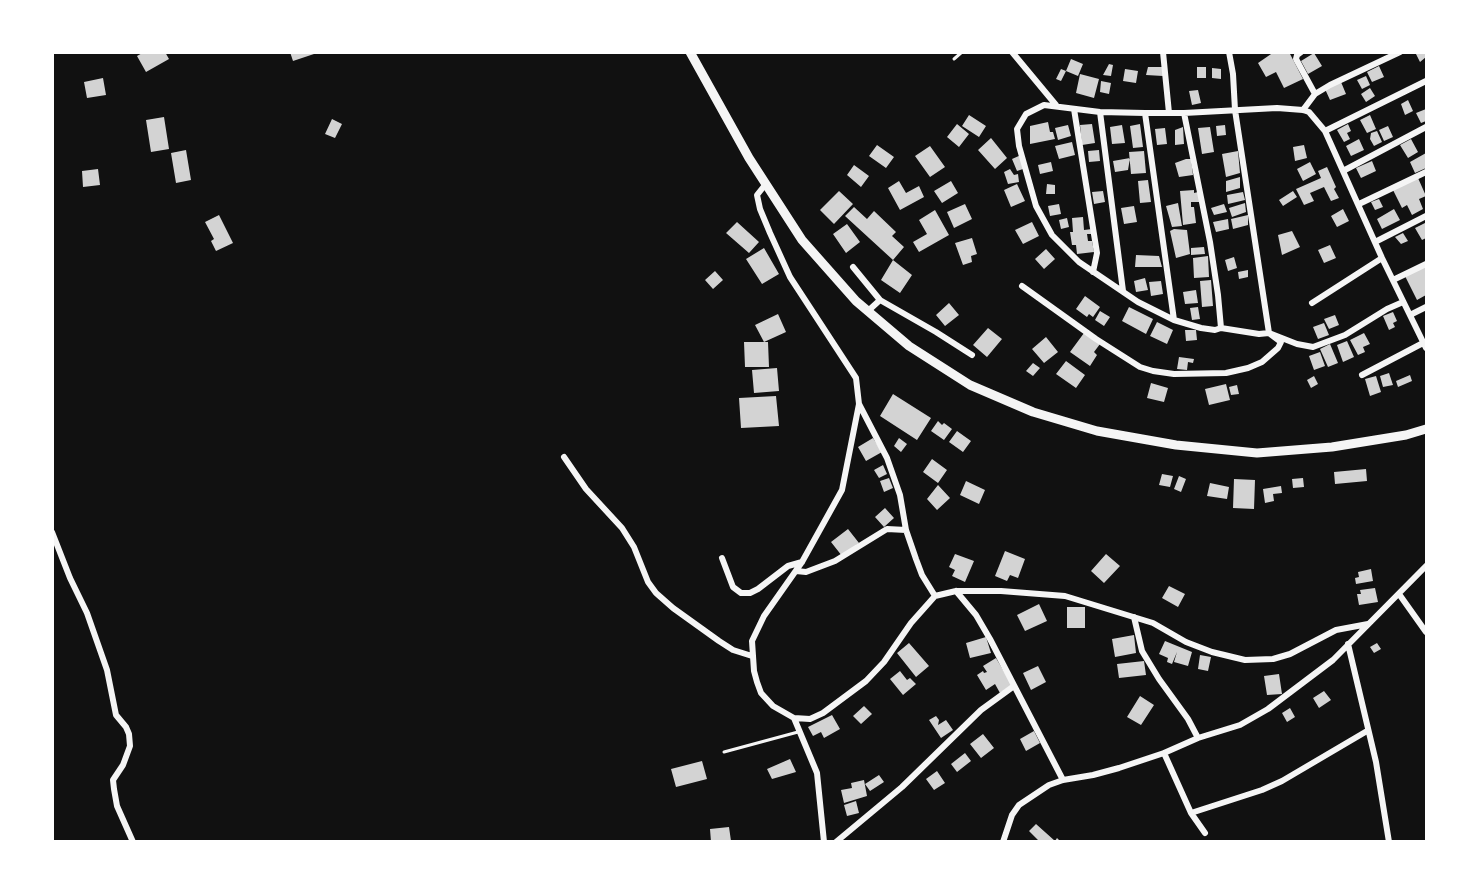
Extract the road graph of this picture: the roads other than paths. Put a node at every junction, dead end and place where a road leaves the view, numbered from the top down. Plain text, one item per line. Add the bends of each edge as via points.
1 (690, 52) edge
2 (962, 52) edge
3 (1012, 52) edge
4 (1163, 52) edge
5 (1229, 52) edge
6 (1301, 52) edge
7 (1400, 52) edge
8 (954, 59) dead end
9 (1426, 81) edge
10 (1316, 94) junction
11 (1056, 105) junction
12 (1074, 109) junction
13 (1235, 110) junction
14 (1303, 110) junction
15 (1100, 112) junction
16 (1169, 112) junction
17 (1145, 113) junction
18 (1184, 113) junction
19 (1426, 127) edge
20 (1325, 131) junction
21 (1343, 171) junction
22 (1426, 172) edge
23 (765, 185) junction
24 (1359, 204) junction
25 (1426, 216) edge
26 (1375, 242) junction
27 (1382, 258) junction
28 (1426, 264) edge
29 (854, 267) dead end
30 (1093, 272) junction
31 (1393, 280) junction
32 (1022, 286) dead end
33 (1123, 291) junction
34 (880, 300) junction
35 (1403, 302) junction
36 (1312, 303) dead end
37 (1426, 307) edge
38 (867, 311) junction
39 (1410, 315) junction
40 (1174, 320) junction
41 (1221, 328) junction
42 (1269, 333) junction
43 (1425, 345) edge
44 (972, 355) dead end
45 (1362, 375) dead end
46 (859, 404) junction
47 (1426, 429) edge
48 (564, 457) dead end
49 (906, 530) junction
50 (52, 532) edge
51 (722, 558) dead end
52 (802, 562) junction
53 (1426, 566) edge
54 (796, 571) junction
55 (956, 591) junction
56 (1399, 594) junction
57 (935, 596) junction
58 (1134, 617) junction
59 (1368, 624) junction
60 (1426, 632) edge
61 (1348, 644) junction
62 (752, 656) junction
63 (1014, 686) junction
64 (794, 718) junction
65 (800, 731) junction
66 (1367, 731) junction
67 (1198, 738) junction
68 (724, 752) dead end
69 (1164, 753) junction
70 (1063, 780) junction
71 (1191, 813) junction
72 (1205, 833) dead end
73 (133, 842) edge
74 (824, 842) edge
75 (836, 842) edge
76 (1003, 842) edge
77 (1389, 842) edge

1 - 23 main road
2 - 8 lane
3 - 11 street
4 - 16 street
5 - 13 street
6 - 10 street via 1296,59
7 - 10 street
9 - 20 street
10 - 14 street
11 - 12 street
11 - 30 street via 1044,105 1026,114 1017,129 1019,146 1042,220 1068,252
12 - 15 street
12 - 30 street via 1096,253
13 - 14 street
13 - 18 street
13 - 42 street
14 - 20 street via 1315,117
15 - 17 street
15 - 33 street
16 - 17 street
16 - 18 street
17 - 40 street
18 - 41 street via 1210,242
19 - 21 street
20 - 21 street
21 - 24 street
22 - 24 street
23 - 38 main road via 802,240
23 - 46 street via 758,195 770,233 790,277 856,378
24 - 26 street
25 - 26 street
26 - 27 street
27 - 31 street
27 - 36 street
28 - 31 street
29 - 34 street
30 - 33 street
31 - 35 street
32 - 42 street via 1096,339 1153,371 1197,375 1248,368 1278,348 1281,342
33 - 40 street
34 - 38 street
34 - 44 street
35 - 39 street
35 - 42 street via 1345,335 1313,347
37 - 39 street
38 - 47 main road via 909,346 970,385 1033,412 1097,431 1176,445 1257,453 1332,447
39 - 43 street
40 - 41 street via 1202,328
41 - 42 street
43 - 45 street
46 - 49 street via 887,458 900,495
46 - 52 street via 844,485
48 - 62 street via 586,489 622,528 656,593 719,641
49 - 54 street via 887,529 835,561 806,572
49 - 57 street via 922,575
50 - 73 street via 91,623 107,670 116,715 129,734 130,746 113,780 117,806
51 - 52 street via 733,587 741,593 758,589 788,566
52 - 54 street
53 - 56 street
54 - 62 street via 757,628
55 - 57 street
55 - 58 street via 1055,595
55 - 63 street via 976,615
56 - 59 street
56 - 60 street
57 - 64 street via 866,681 823,713 810,719
58 - 59 street via 1204,649 1245,660 1273,659 1336,630
58 - 67 street via 1142,651
59 - 61 street
61 - 66 street
61 - 67 street via 1269,709 1240,725
62 - 64 street via 762,693 773,706
63 - 70 street
63 - 75 street via 981,710 902,787
64 - 65 street
65 - 68 lane
65 - 74 street via 817,773
66 - 71 street via 1282,781
66 - 77 street
67 - 69 street
69 - 70 street
69 - 71 street
70 - 76 street via 1019,806
71 - 72 street

